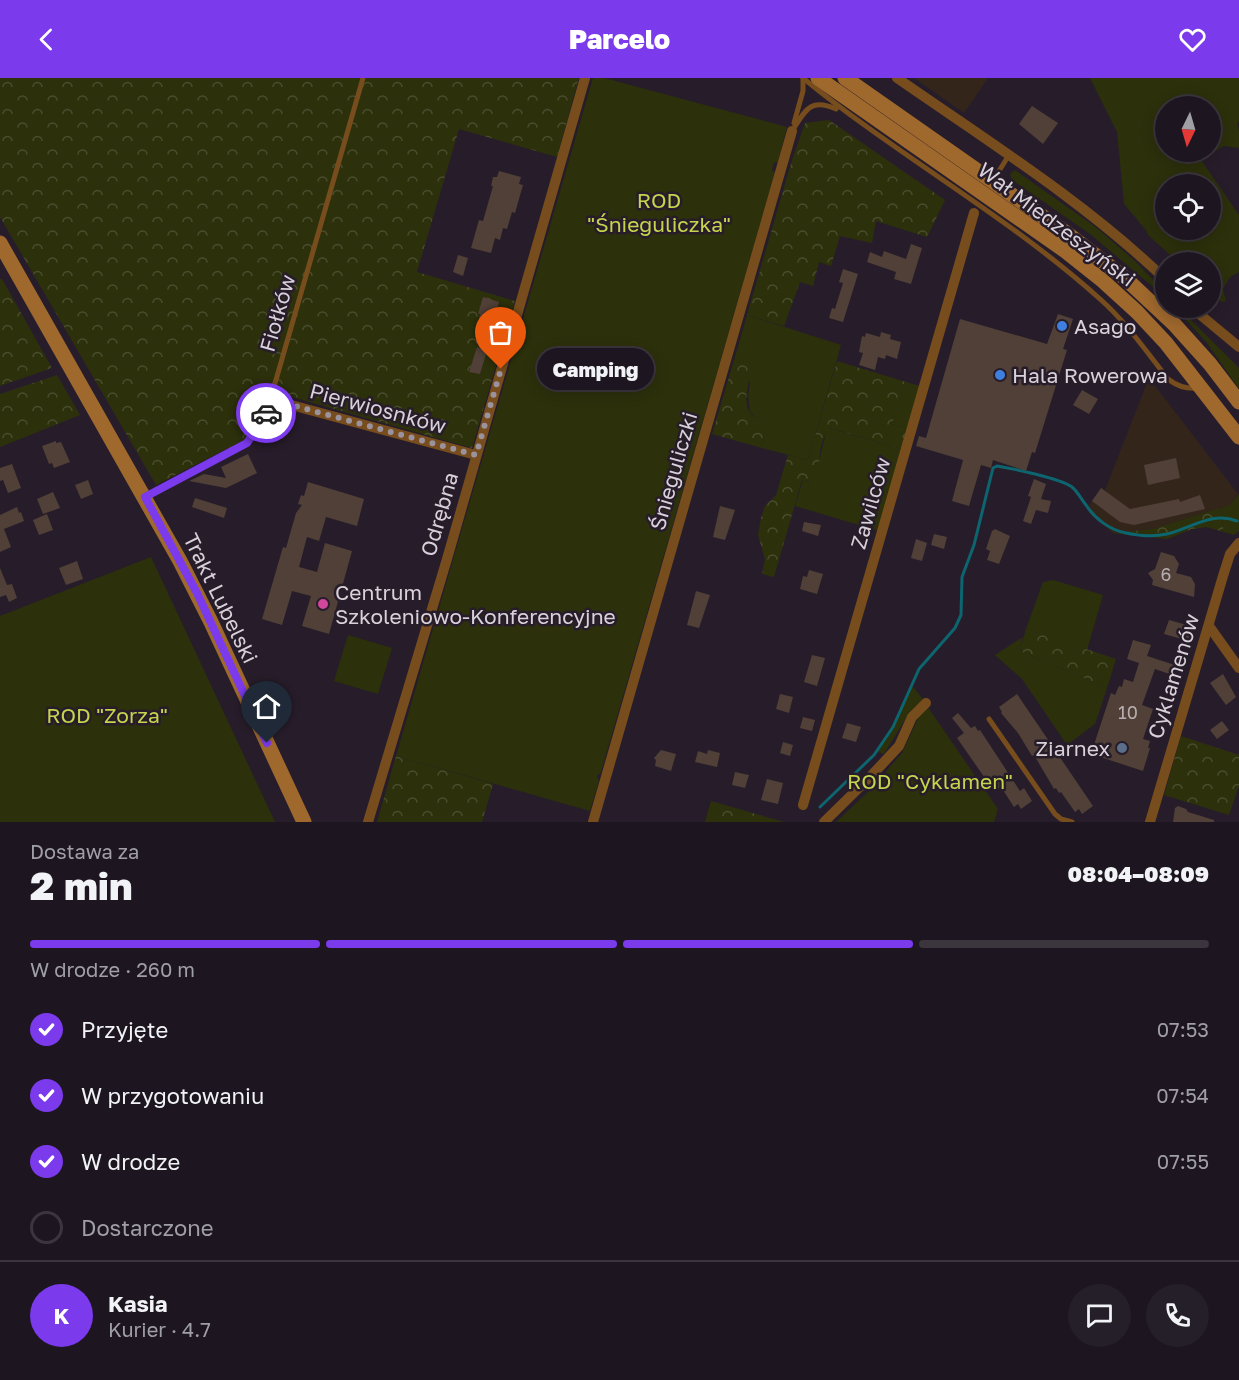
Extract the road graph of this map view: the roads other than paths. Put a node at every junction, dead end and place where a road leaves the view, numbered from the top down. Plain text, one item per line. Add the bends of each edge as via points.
1 (363, 78) edge
2 (585, 78) edge
3 (802, 78) edge
4 (818, 78) edge
5 (845, 78) edge
6 (897, 78) edge
7 (844, 112) junction
8 (792, 131) junction
9 (1009, 155) junction
10 (992, 181) junction
11 (975, 207) junction
12 (0, 243) edge
13 (1155, 270) edge
14 (1204, 318) edge
15 (1239, 347) edge
16 (1202, 387) junction
17 (269, 399) junction
18 (1239, 402) edge
19 (1239, 438) edge
20 (476, 455) junction
21 (145, 497) junction
22 (1239, 543) edge
23 (1209, 626) junction
24 (1239, 668) edge
25 (926, 703) dead end
26 (989, 719) dead end
27 (803, 805) dead end
28 (303, 822) edge
29 (369, 822) edge
30 (592, 822) edge
31 (824, 822) edge
32 (1072, 822) edge
33 (1150, 822) edge

1 - 17 lane, Fiołków
2 - 20 street, Odrębna
3 - 7 lane
3 - 8 lane via 803,91
4 - 16 main road, Wał Miedzeszyński via 1089,269 1146,321
5 - 10 main road, Wał Miedzeszyński
6 - 9 street
7 - 8 lane via 817,104 806,109
7 - 11 lane
8 - 30 street, Śnieguliczki
9 - 10 lane
9 - 13 street via 1099,220
10 - 18 main road, Wał Miedzeszyński via 1138,289 1193,345
11 - 16 lane via 1101,299 1176,386
11 - 27 street, Zawilców
12 - 21 main road, Trakt Lubelski
14 - 15 street
16 - 19 main road, Wał Miedzeszyński
17 - 20 street, Pierwiosnków
17 - 21 lane, Fiołków via 265,418 247,443
20 - 29 street, Odrębna
21 - 28 main road, Trakt Lubelski via 197,593
22 - 23 street, Cyklamenów via 1230,554
23 - 24 street
23 - 33 street, Cyklamenów
25 - 31 street via 912,717 899,746
26 - 32 lane via 1054,814

